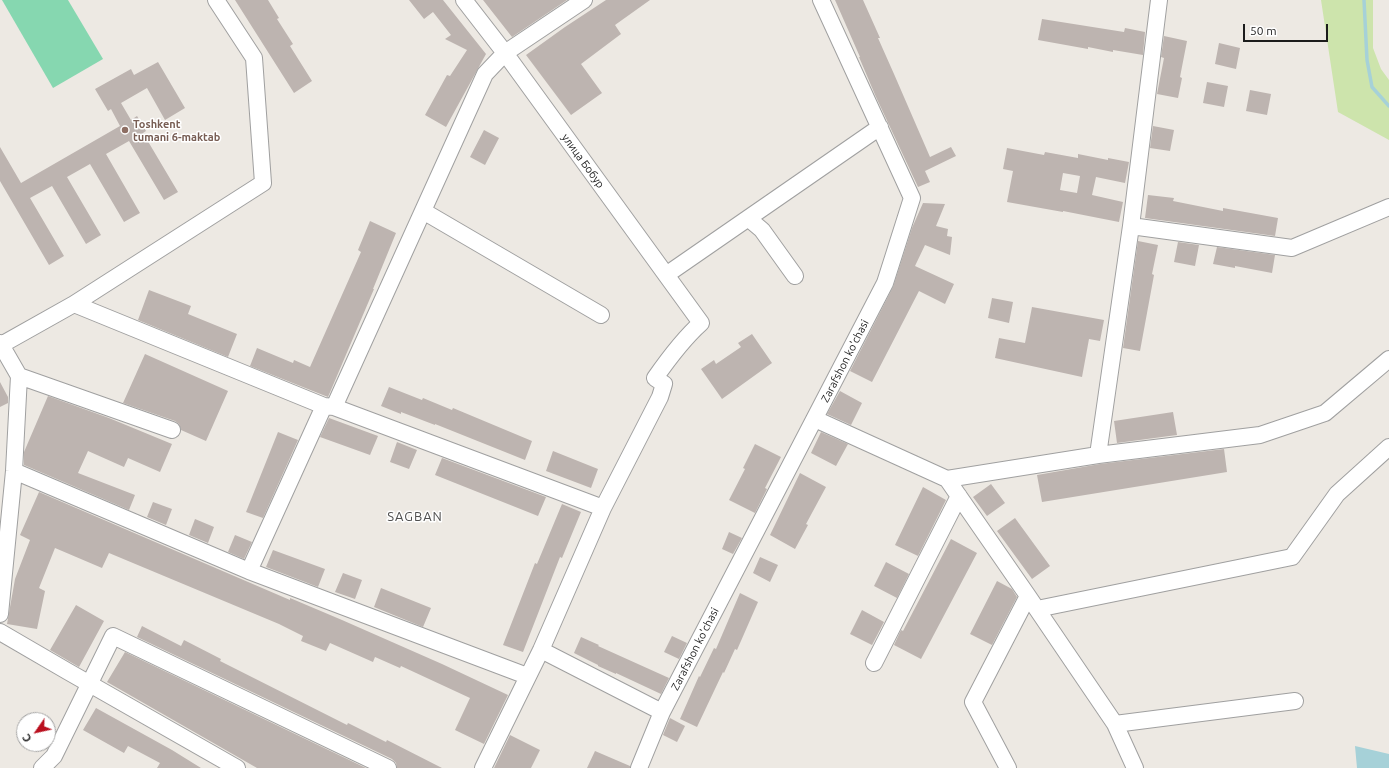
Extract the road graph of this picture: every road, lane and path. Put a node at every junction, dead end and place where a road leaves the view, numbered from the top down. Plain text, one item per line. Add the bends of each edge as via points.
1 (216, 0) edge
2 (464, 0) edge
3 (584, 0) edge
4 (821, 0) edge
5 (1159, 0) edge
6 (505, 53) junction
7 (880, 127) junction
8 (1389, 208) edge
9 (422, 211) junction
10 (749, 219) junction
11 (1131, 226) junction
12 (666, 275) junction
13 (795, 276) dead end
14 (74, 304) junction
15 (601, 314) dead end
16 (0, 344) edge
17 (1389, 359) edge
18 (19, 376) junction
19 (329, 406) junction
20 (815, 419) junction
21 (172, 430) dead end
22 (1389, 447) edge
23 (1098, 455) junction
24 (14, 471) junction
25 (947, 479) junction
26 (959, 496) junction
27 (604, 508) junction
28 (249, 571) junction
29 (1028, 596) junction
30 (1037, 609) junction
31 (0, 614) edge
32 (0, 632) edge
33 (541, 650) junction
34 (874, 663) dead end
35 (527, 676) junction
36 (89, 684) junction
37 (1295, 701) dead end
38 (662, 712) junction
39 (1115, 724) junction
40 (42, 768) edge
41 (237, 768) edge
42 (388, 768) edge
43 (483, 768) edge
44 (639, 768) edge
45 (1008, 768) edge
46 (1135, 768) edge

1 - 14 street via 254,58 263,183
2 - 6 street, улица Бобур
3 - 6 street
4 - 7 street, Zarafshon ko'chasi
5 - 11 street
6 - 9 street via 485,74
6 - 12 street, улица Бобур
7 - 10 street
7 - 20 street, Zarafshon ko'chasi via 912,198 885,282
8 - 11 street via 1292,248
9 - 15 street
9 - 19 street
10 - 12 street
10 - 13 street via 762,230
11 - 23 street
12 - 27 street, улица Бобур via 701,323 687,336 655,378 664,384 660,397
14 - 16 street
14 - 19 street
16 - 18 street
17 - 23 street via 1325,413 1260,435
18 - 21 street
18 - 24 street
19 - 27 street
19 - 28 street
20 - 25 street
20 - 38 street, Zarafshon ko'chasi
22 - 30 street via 1337,494 1292,557
23 - 25 street
24 - 28 street
24 - 31 street
25 - 26 street
26 - 29 street
26 - 34 street
27 - 33 street
28 - 35 street
29 - 30 street
29 - 45 street via 973,702
30 - 39 street
32 - 36 street
33 - 35 street
33 - 38 street
35 - 43 street
36 - 40 street via 54,756
36 - 41 street
36 - 42 street via 113,636
37 - 39 street
38 - 44 street, Zarafshon ko'chasi
39 - 46 street

